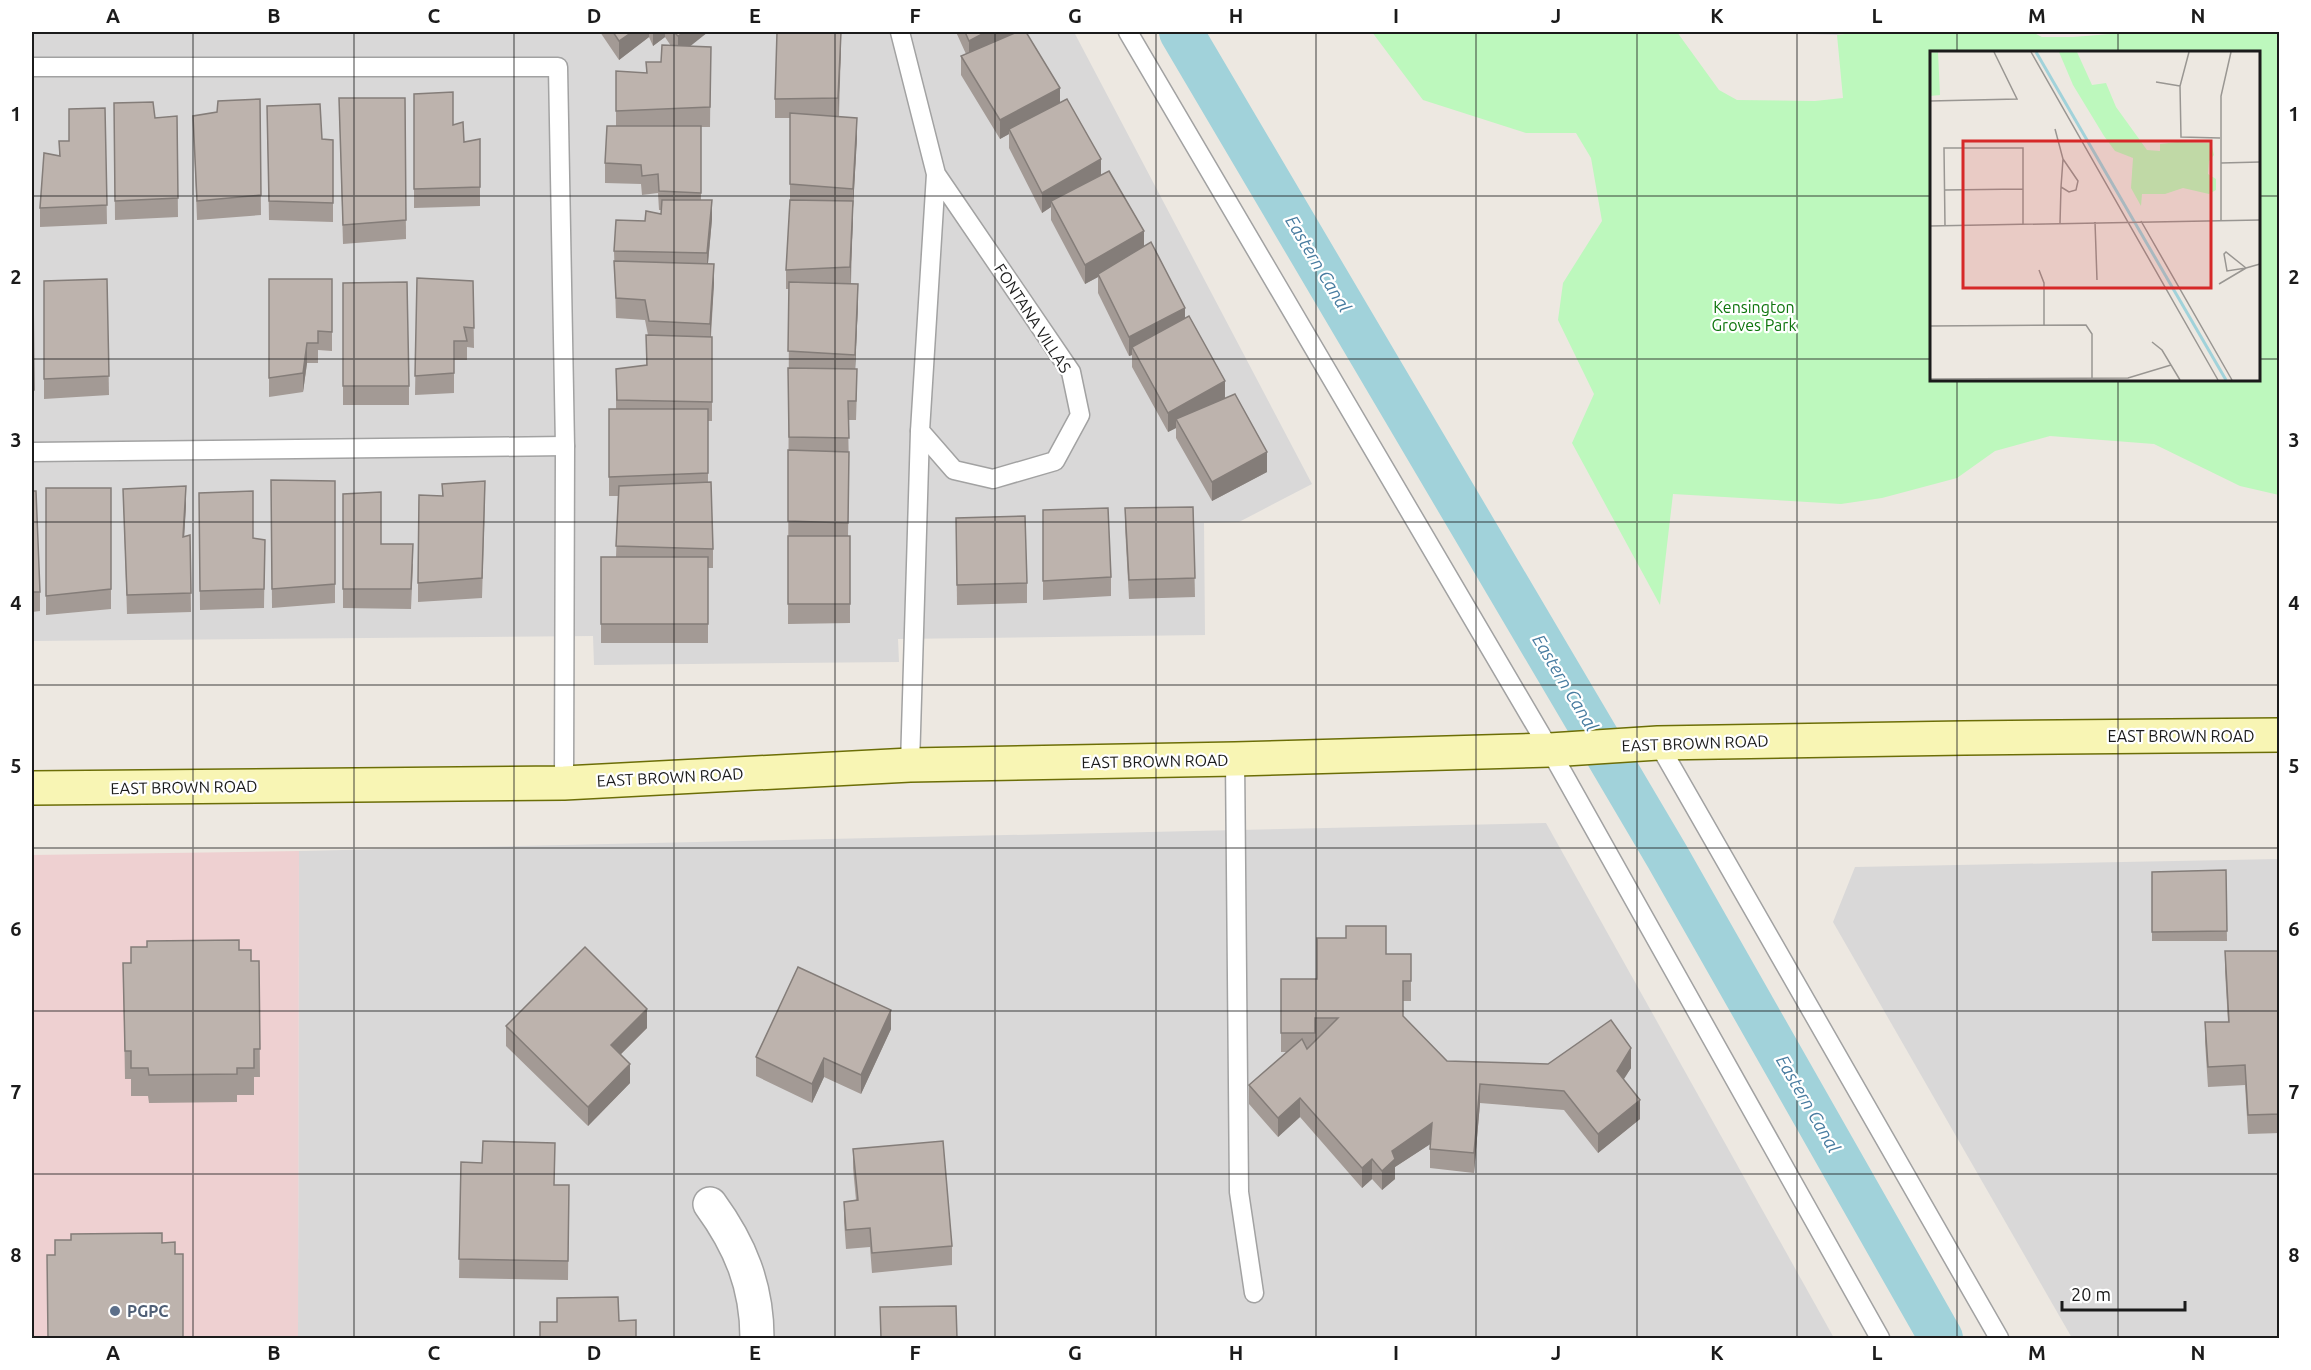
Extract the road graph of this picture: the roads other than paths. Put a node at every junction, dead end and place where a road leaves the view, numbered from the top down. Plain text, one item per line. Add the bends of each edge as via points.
1 (900, 32) edge
2 (1128, 32) edge
3 (32, 67) edge
4 (936, 174) junction
5 (920, 431) junction
6 (565, 446) junction
7 (32, 452) edge
8 (2280, 735) edge
9 (1658, 743) junction
10 (1550, 750) junction
11 (1235, 759) junction
12 (910, 765) junction
13 (564, 783) junction
14 (32, 788) edge
15 (710, 1204) dead end
16 (1254, 1293) dead end
17 (757, 1338) edge
18 (1880, 1338) edge
19 (1999, 1338) edge

1 - 4 lane, FONTANA VILLAS
2 - 10 lane
3 - 6 lane via 558,67
4 - 5 lane, FONTANA VILLAS
4 - 5 lane, FONTANA VILLAS via 1071,372 1080,415 1055,461 993,479 954,470
5 - 12 lane, FONTANA VILLAS
6 - 7 lane
6 - 13 lane
8 - 9 main road, EAST BROWN ROAD
9 - 10 main road, EAST BROWN ROAD
9 - 19 lane
10 - 11 main road, EAST BROWN ROAD
10 - 18 lane
11 - 12 main road, EAST BROWN ROAD
11 - 16 lane via 1239,1192
12 - 13 main road, EAST BROWN ROAD
13 - 14 main road, EAST BROWN ROAD
15 - 17 street via 729,1230 743,1260 753,1291

